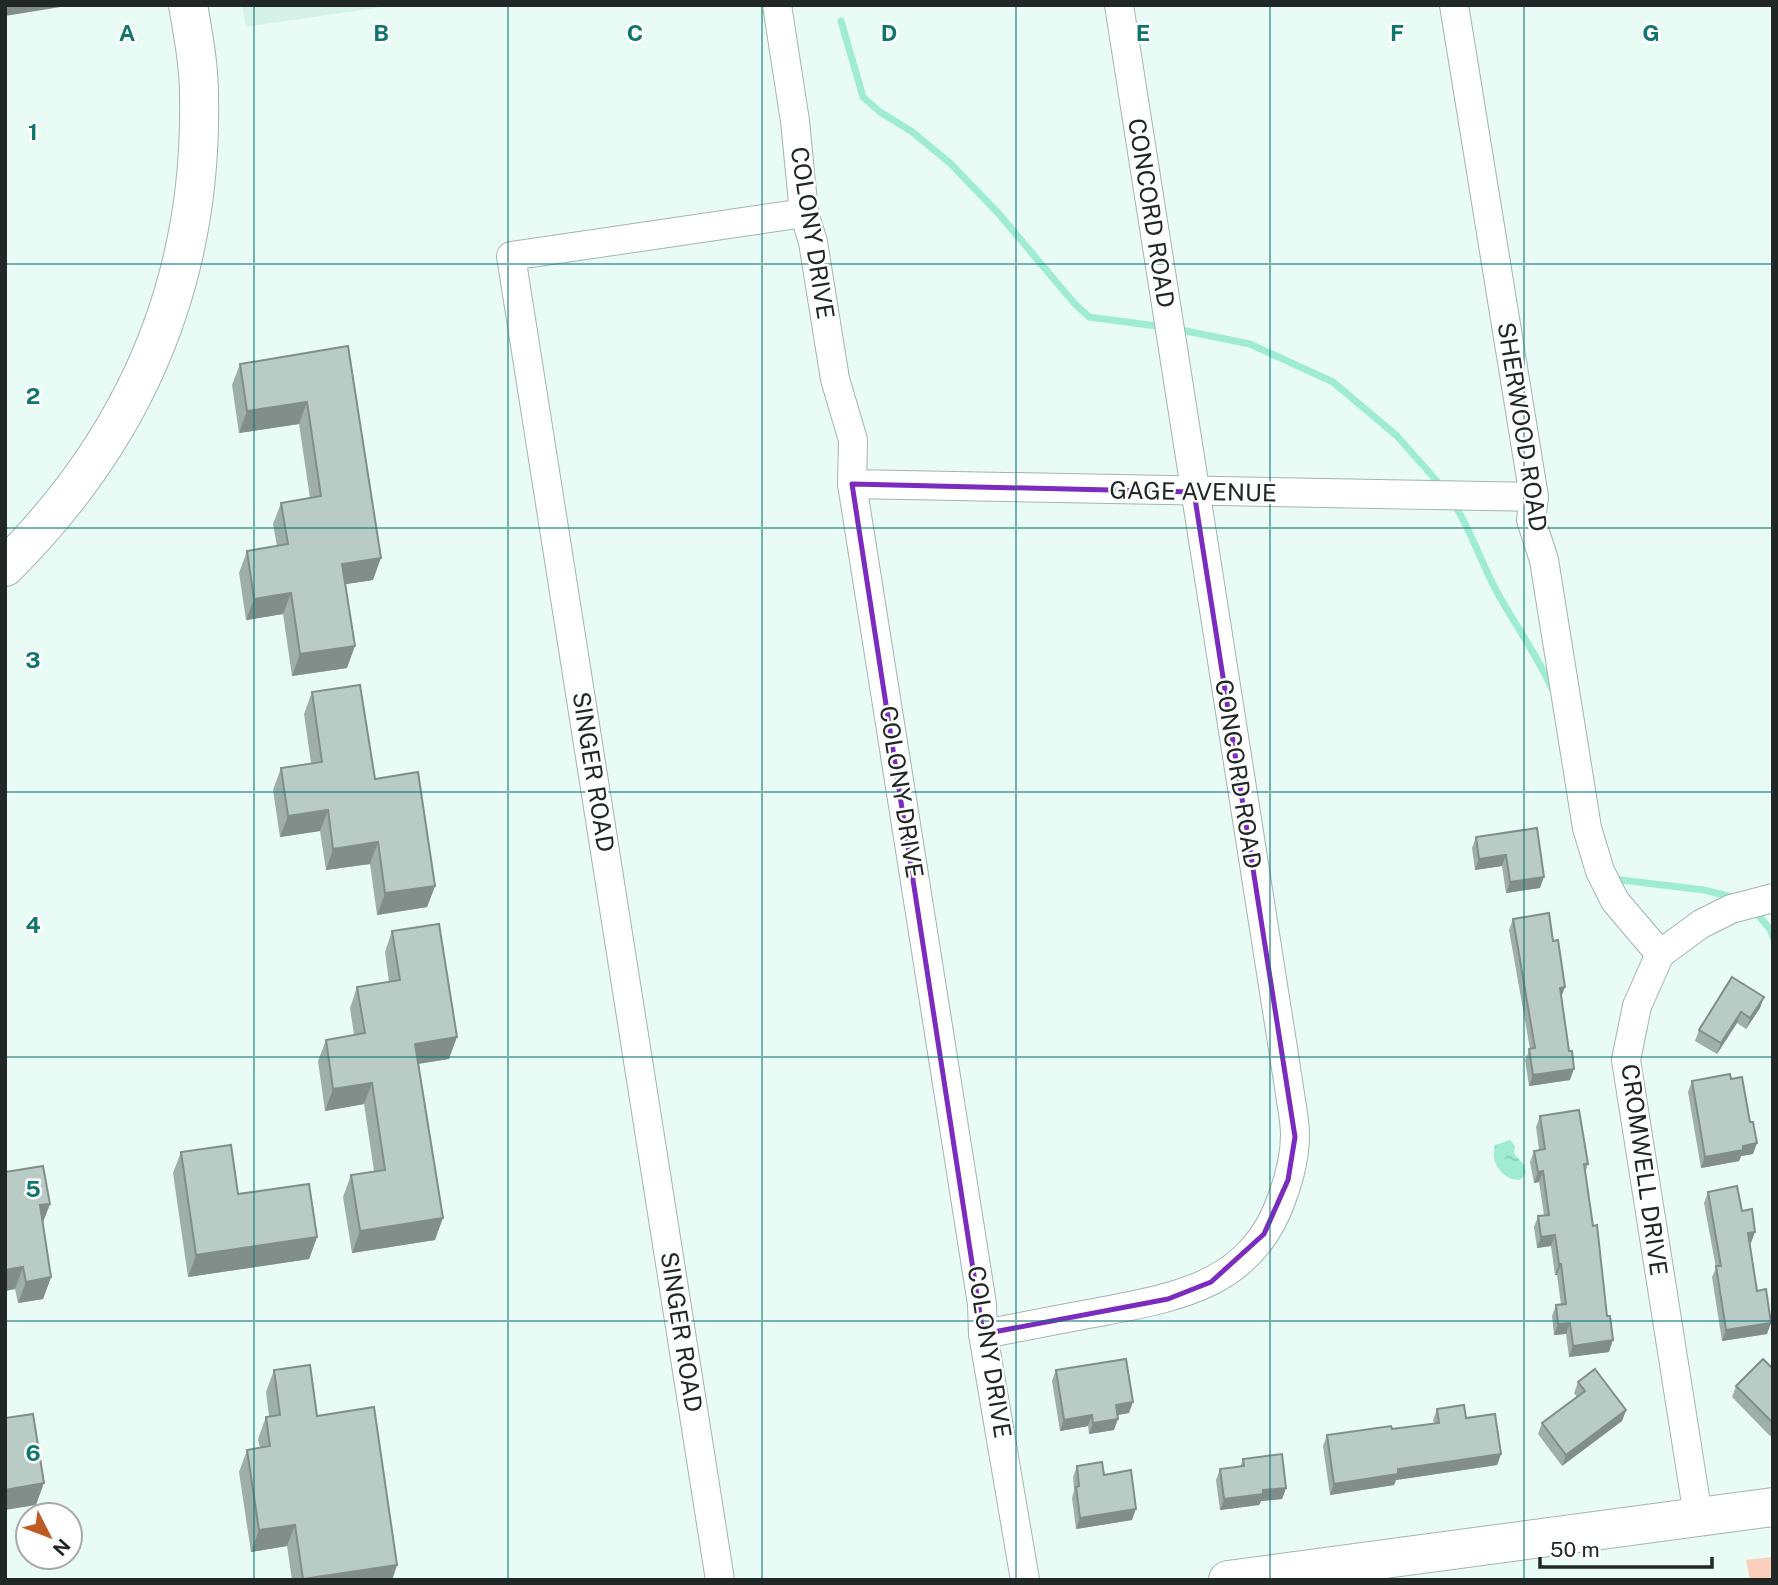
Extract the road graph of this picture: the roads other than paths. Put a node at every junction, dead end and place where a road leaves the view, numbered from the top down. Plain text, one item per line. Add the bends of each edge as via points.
1 (188, 5) edge
2 (777, 5) edge
3 (1119, 5) edge
4 (1454, 5) edge
5 (804, 213) junction
6 (852, 484) junction
7 (1194, 492) junction
8 (1534, 497) junction
9 (5, 566) edge
10 (1773, 898) edge
11 (1660, 954) junction
12 (983, 1334) junction
13 (1773, 1507) edge
14 (1698, 1516) junction
15 (720, 1580) edge
16 (1025, 1580) edge
17 (1228, 1580) edge

1 - 9 street via 200,93 197,157 186,243 172,299 131,400 101,452 69,497
2 - 5 street, COLONY DRIVE
3 - 7 street, CONCORD ROAD
4 - 8 street, SHERWOOD ROAD
5 - 6 street, COLONY DRIVE via 813,242 835,379 853,440
5 - 15 street, SINGER ROAD via 511,256
6 - 7 street, GAGE AVENUE
6 - 12 street, COLONY DRIVE via 982,1304
7 - 8 street, GAGE AVENUE
7 - 12 street, CONCORD ROAD via 1289,1087 1295,1136 1288,1180 1264,1234 1232,1268 1211,1282 1168,1299
8 - 11 street, SHERWOOD ROAD via 1531,520 1544,560 1587,828 1615,901
10 - 11 street via 1711,919
11 - 14 street, CROMWELL DRIVE via 1637,1006 1626,1060
12 - 16 street, COLONY DRIVE
13 - 14 street
14 - 17 street

